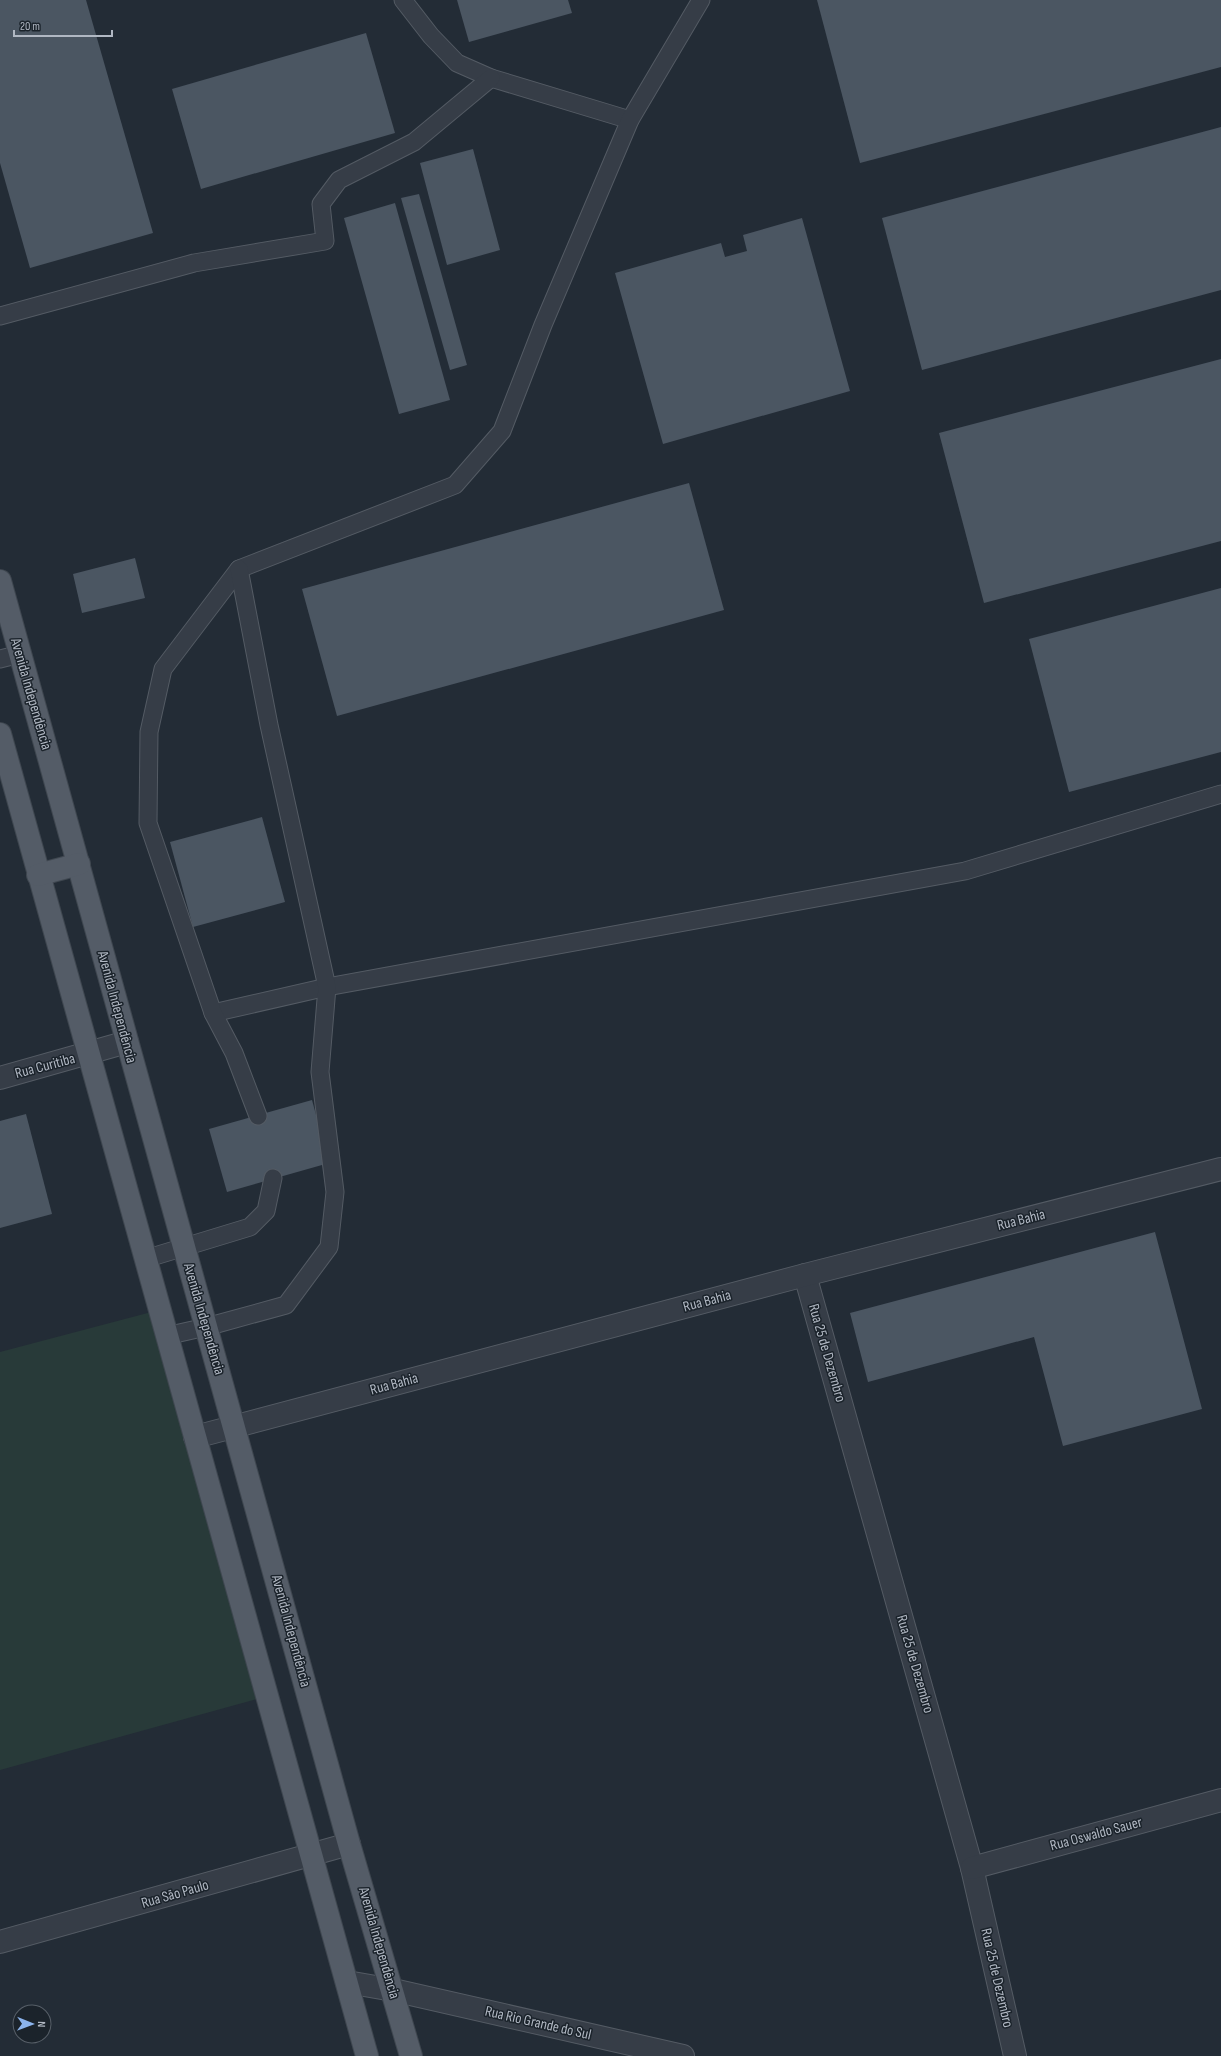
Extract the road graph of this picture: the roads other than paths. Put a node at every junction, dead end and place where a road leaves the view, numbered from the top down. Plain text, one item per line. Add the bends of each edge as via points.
1 (403, 0) edge
2 (701, 0) edge
3 (491, 78) junction
4 (630, 120) junction
5 (0, 316) edge
6 (239, 569) junction
7 (0, 581) edge
8 (10, 656) edge
9 (0, 734) edge
10 (1221, 794) edge
11 (79, 864) junction
12 (38, 875) junction
13 (327, 987) junction
14 (213, 1013) junction
15 (127, 1042) junction
16 (89, 1054) junction
17 (0, 1078) edge
18 (258, 1116) dead end
19 (1221, 1169) edge
20 (273, 1178) dead end
21 (184, 1248) junction
22 (145, 1259) junction
23 (805, 1275) junction
24 (206, 1327) junction
25 (166, 1336) junction
26 (234, 1426) junction
27 (195, 1437) junction
28 (1221, 1800) edge
29 (349, 1844) junction
30 (311, 1855) junction
31 (972, 1868) junction
32 (0, 1942) edge
33 (347, 1982) junction
34 (393, 1990) junction
35 (367, 2056) edge
36 (411, 2056) edge
37 (683, 2056) edge
38 (1015, 2056) edge

1 - 3 lane via 457,64
2 - 4 lane
3 - 4 lane
3 - 5 lane via 414,142 340,180 321,204 325,241 194,263
4 - 6 lane via 543,325 502,430 455,485
6 - 13 lane via 269,725
6 - 14 lane via 163,669 149,732 148,823
7 - 8 main road, Avenida Independência
8 - 11 main road, Avenida Independência
9 - 12 main road
10 - 13 lane via 965,871
11 - 12 main road
11 - 15 main road, Avenida Independência
12 - 16 main road
13 - 14 lane
13 - 24 lane via 320,1072 335,1192 329,1247 286,1305
14 - 18 lane via 234,1053
15 - 16 street, Rua Curitiba
15 - 21 main road, Avenida Independência
16 - 17 street, Rua Curitiba
16 - 22 main road
19 - 23 street, Rua Bahia
20 - 21 lane via 266,1211 250,1227
21 - 22 lane
21 - 24 main road, Avenida Independência
22 - 25 main road
23 - 26 street, Rua Bahia
23 - 31 street, Rua 25 de Dezembro
24 - 25 lane
24 - 26 main road, Avenida Independência
25 - 27 main road
26 - 27 street, Rua Bahia
26 - 29 main road, Avenida Independência
27 - 30 main road
28 - 31 street, Rua Oswaldo Sauer
29 - 30 street, Rua São Paulo
29 - 34 main road, Avenida Independência
30 - 32 street, Rua São Paulo
30 - 33 main road
31 - 38 street, Rua 25 de Dezembro
33 - 34 street, Rua Rio Grande do Sul
33 - 35 main road
34 - 36 main road, Avenida Independência
34 - 37 street, Rua Rio Grande do Sul

